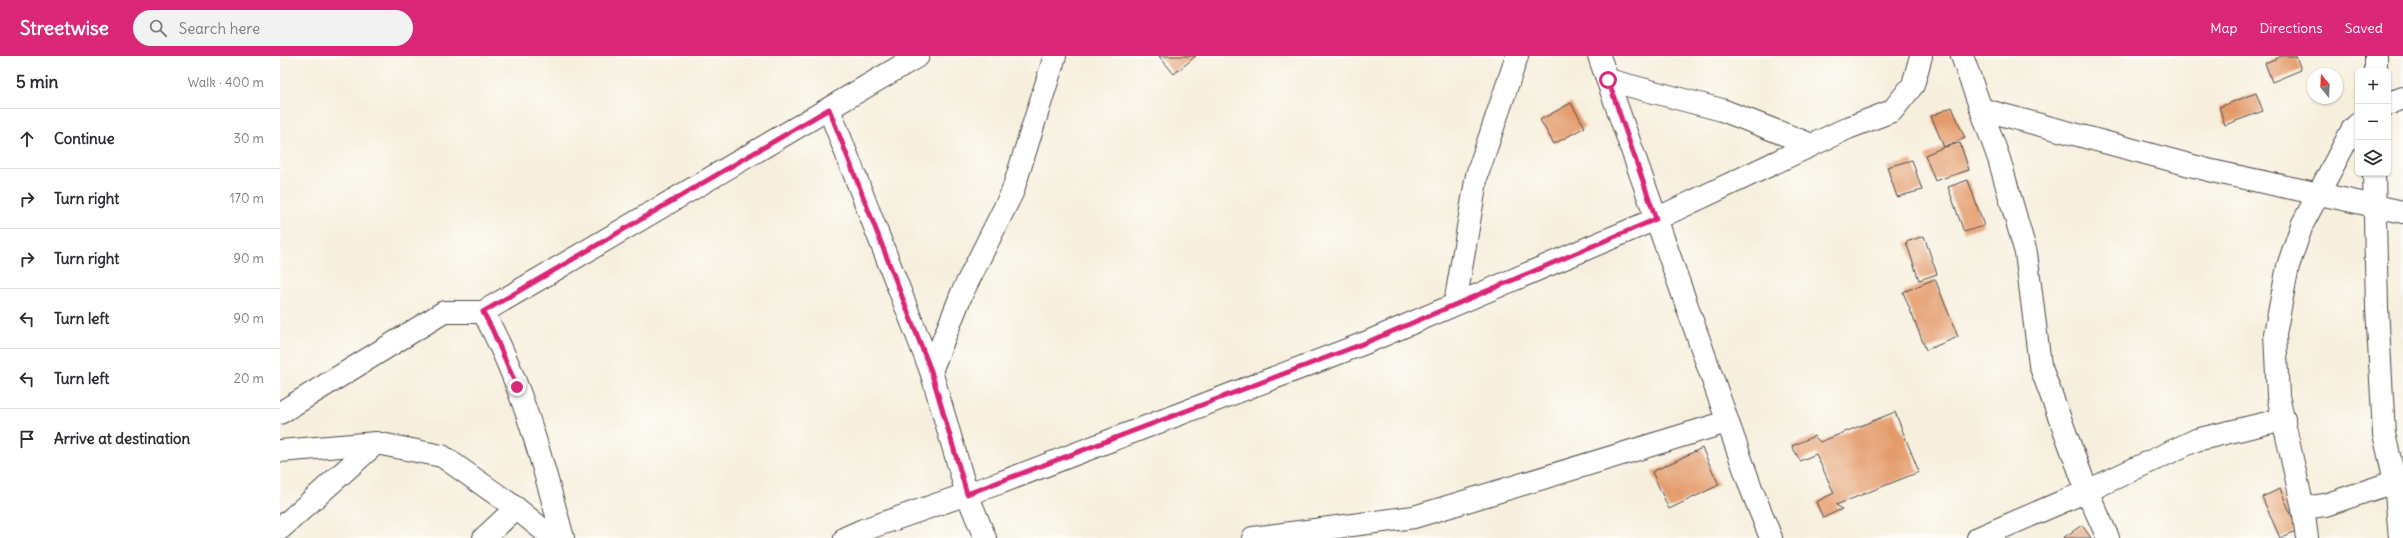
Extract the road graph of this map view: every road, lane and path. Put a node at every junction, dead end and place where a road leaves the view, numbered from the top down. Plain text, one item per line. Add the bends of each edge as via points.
1 (918, 56) edge
2 (1055, 56) edge
3 (1517, 56) edge
4 (1599, 56) edge
5 (1921, 56) edge
6 (1962, 56) edge
7 (2376, 56) edge
8 (2376, 68) edge
9 (1608, 80) junction
10 (2403, 98) edge
11 (2391, 103) edge
12 (1981, 108) junction
13 (829, 109) junction
14 (2355, 127) edge
15 (1812, 145) junction
16 (2374, 176) edge
17 (2318, 193) junction
18 (2373, 205) junction
19 (2403, 212) edge
20 (1656, 219) junction
21 (1455, 304) junction
22 (483, 312) junction
23 (931, 371) junction
24 (280, 413) edge
25 (2284, 420) junction
26 (1727, 422) junction
27 (376, 443) junction
28 (280, 450) edge
29 (2399, 480) edge
30 (2087, 491) junction
31 (967, 494) junction
32 (516, 508) junction
33 (2303, 508) junction
34 (280, 529) edge
35 (484, 538) edge
36 (553, 538) edge
37 (563, 538) edge
38 (845, 538) edge
39 (985, 538) edge
40 (1253, 538) edge
41 (1771, 538) edge
42 (1978, 538) edge
43 (2108, 538) edge
44 (2307, 538) edge
45 (2400, 538) edge

1 - 13 street
2 - 23 street via 1012,193 962,293
3 - 21 street via 1477,175
4 - 9 street
5 - 15 street via 1913,84 1892,111
6 - 12 street
7 - 8 street
9 - 15 street via 1722,110
9 - 20 street
10 - 11 street
12 - 17 street via 2212,171
12 - 30 street via 1999,159 2026,253 2040,365
13 - 22 street
13 - 23 street
14 - 17 street
15 - 20 street
16 - 18 street
17 - 18 street
17 - 25 street via 2302,226 2288,266 2275,334 2278,396
18 - 19 street
18 - 29 street via 2384,434
20 - 21 street
20 - 26 street
21 - 31 street via 1365,343
22 - 24 street via 444,312
22 - 37 street via 530,417
23 - 31 street
25 - 30 street via 2196,440
25 - 33 street
26 - 40 street via 1414,518
26 - 41 street
27 - 28 street
27 - 32 street via 442,456
27 - 34 street
29 - 33 street via 2325,505
29 - 45 street
30 - 42 street
30 - 43 street
31 - 38 street
31 - 39 street
32 - 35 street
32 - 36 street
33 - 44 street

